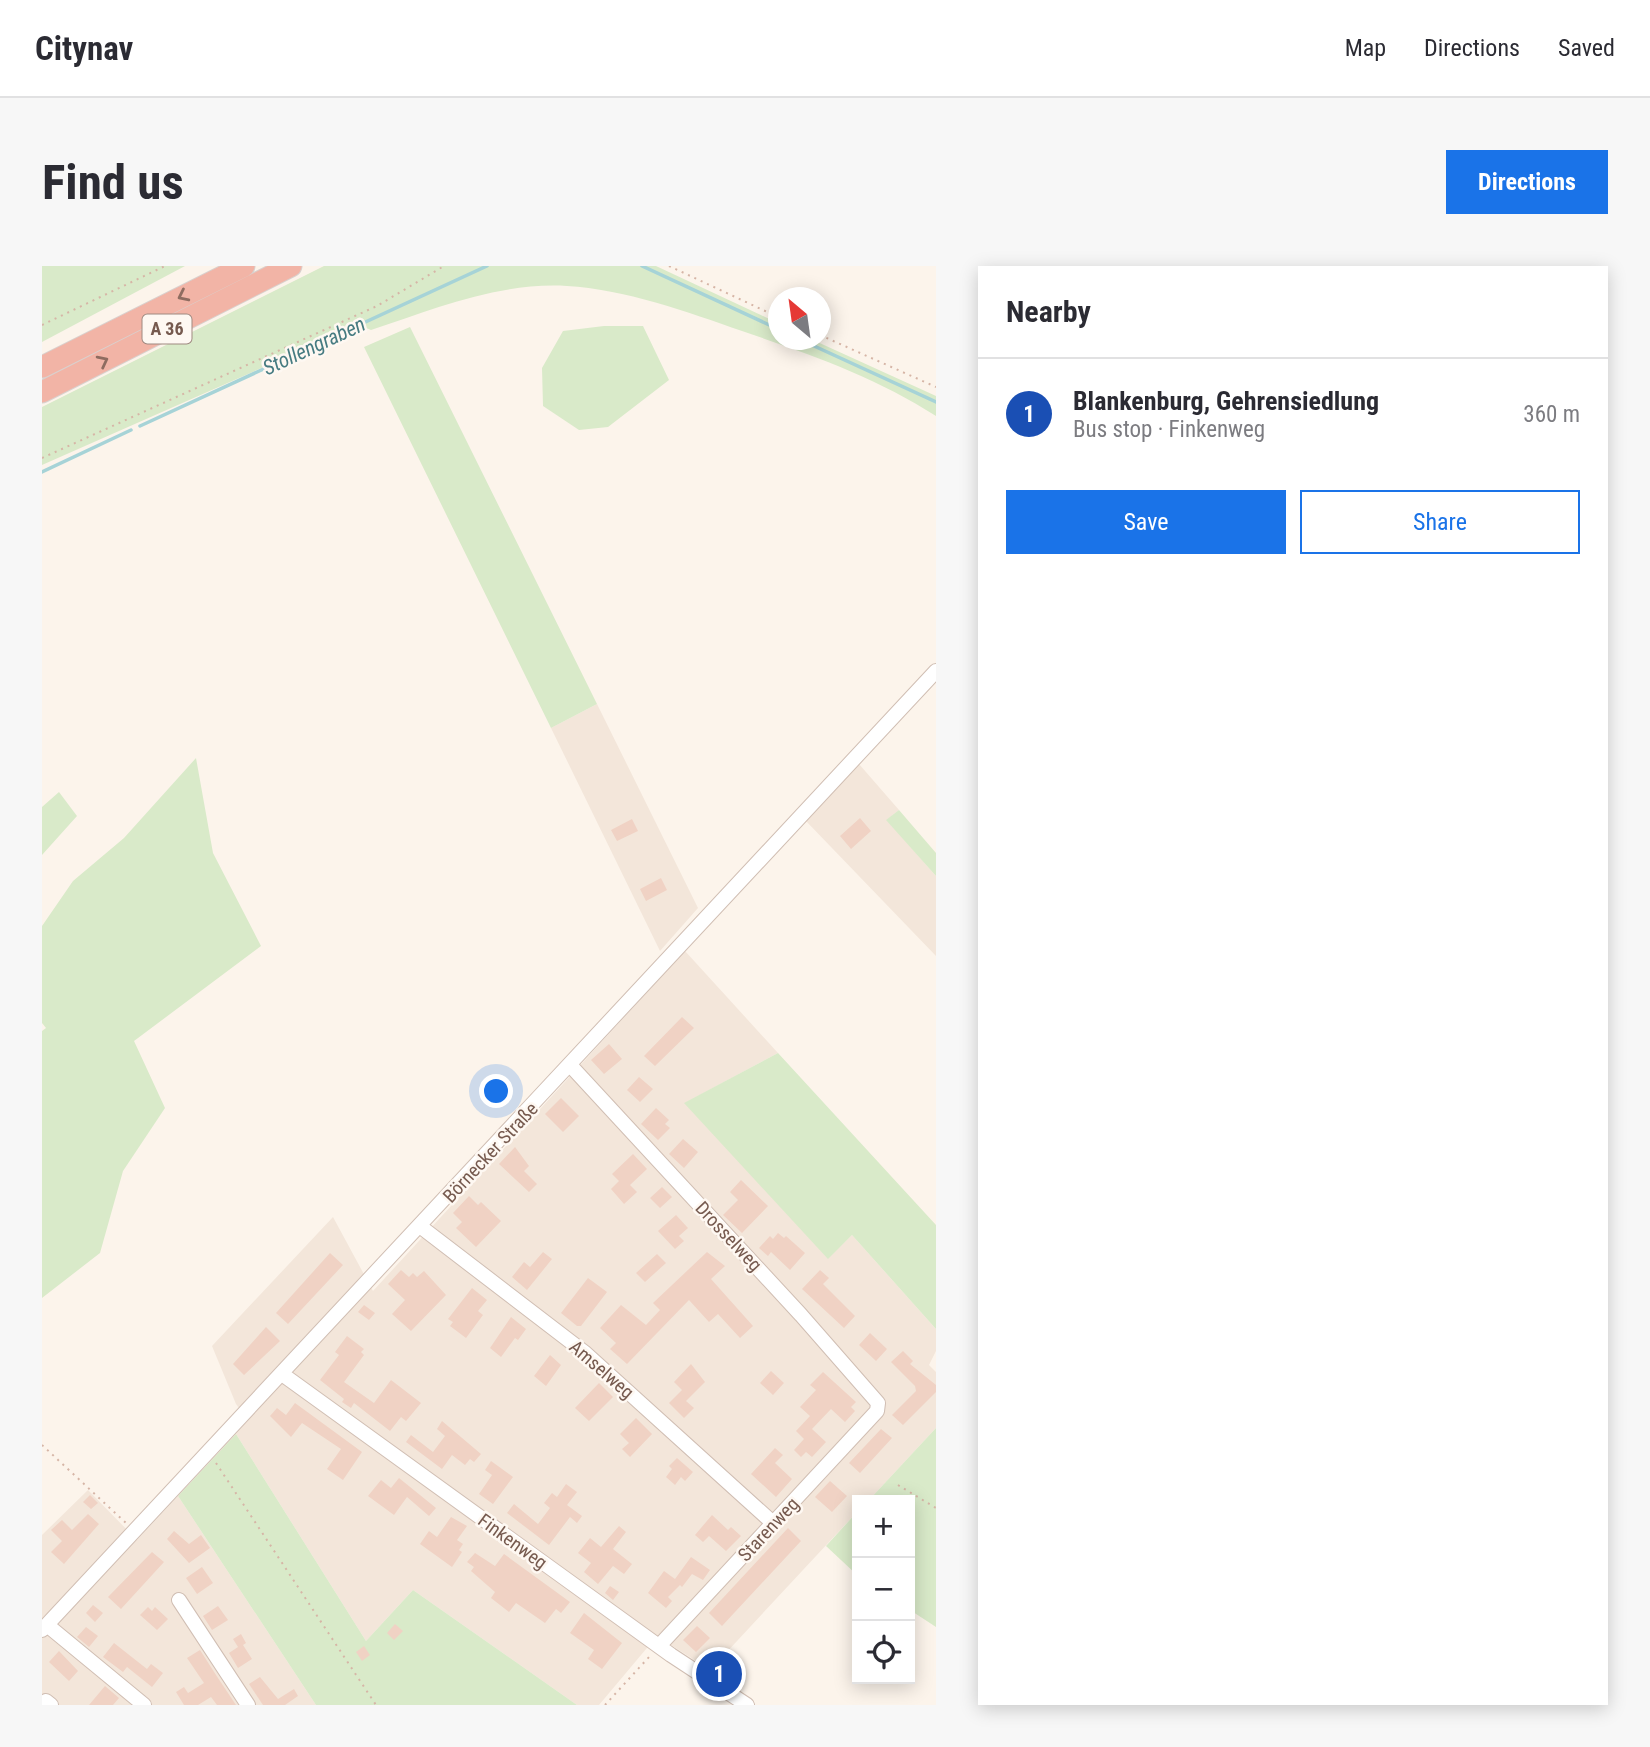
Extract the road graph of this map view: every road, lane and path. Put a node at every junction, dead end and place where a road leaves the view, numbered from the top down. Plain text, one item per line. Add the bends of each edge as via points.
1 (165, 266) edge
2 (244, 266) edge
3 (291, 266) edge
4 (444, 266) edge
5 (669, 266) edge
6 (768, 312) edge
7 (42, 325) edge
8 (831, 340) edge
9 (42, 367) edge
10 (936, 387) edge
11 (42, 392) edge
12 (42, 458) edge
13 (936, 671) edge
14 (570, 1065) junction
15 (421, 1227) junction
16 (282, 1374) junction
17 (877, 1411) joint
18 (42, 1445) edge
19 (209, 1452) junction
20 (898, 1485) dead end
21 (936, 1508) edge
22 (773, 1523) junction
23 (131, 1535) junction
24 (179, 1600) dead end
25 (44, 1628) edge
26 (659, 1647) junction
27 (144, 1705) edge
28 (248, 1705) edge
29 (376, 1705) edge
30 (605, 1705) edge
31 (747, 1705) edge

1 - 7 path
2 -> 9 highway, A 36
11 -> 3 highway, A 36
4 - 12 path via 366,312
5 - 6 path
8 - 10 path
13 - 14 street, Börnecker Straße
14 - 15 street, Börnecker Straße
14 - 17 street, Drosselweg via 875,1396
15 - 16 street, Börnecker Straße
15 - 22 street, Amselweg via 584,1352
16 - 19 street, Börnecker Straße
16 - 26 street, Finkenweg
17 - 22 street, Starenweg
18 - 23 path via 126,1522
19 - 23 street, Börnecker Straße
19 - 29 path
20 - 21 path
22 - 26 street, Starenweg
23 - 25 street, Börnecker Straße
24 - 28 street
25 - 27 street
26 - 30 path
26 - 31 street, Finkenweg

